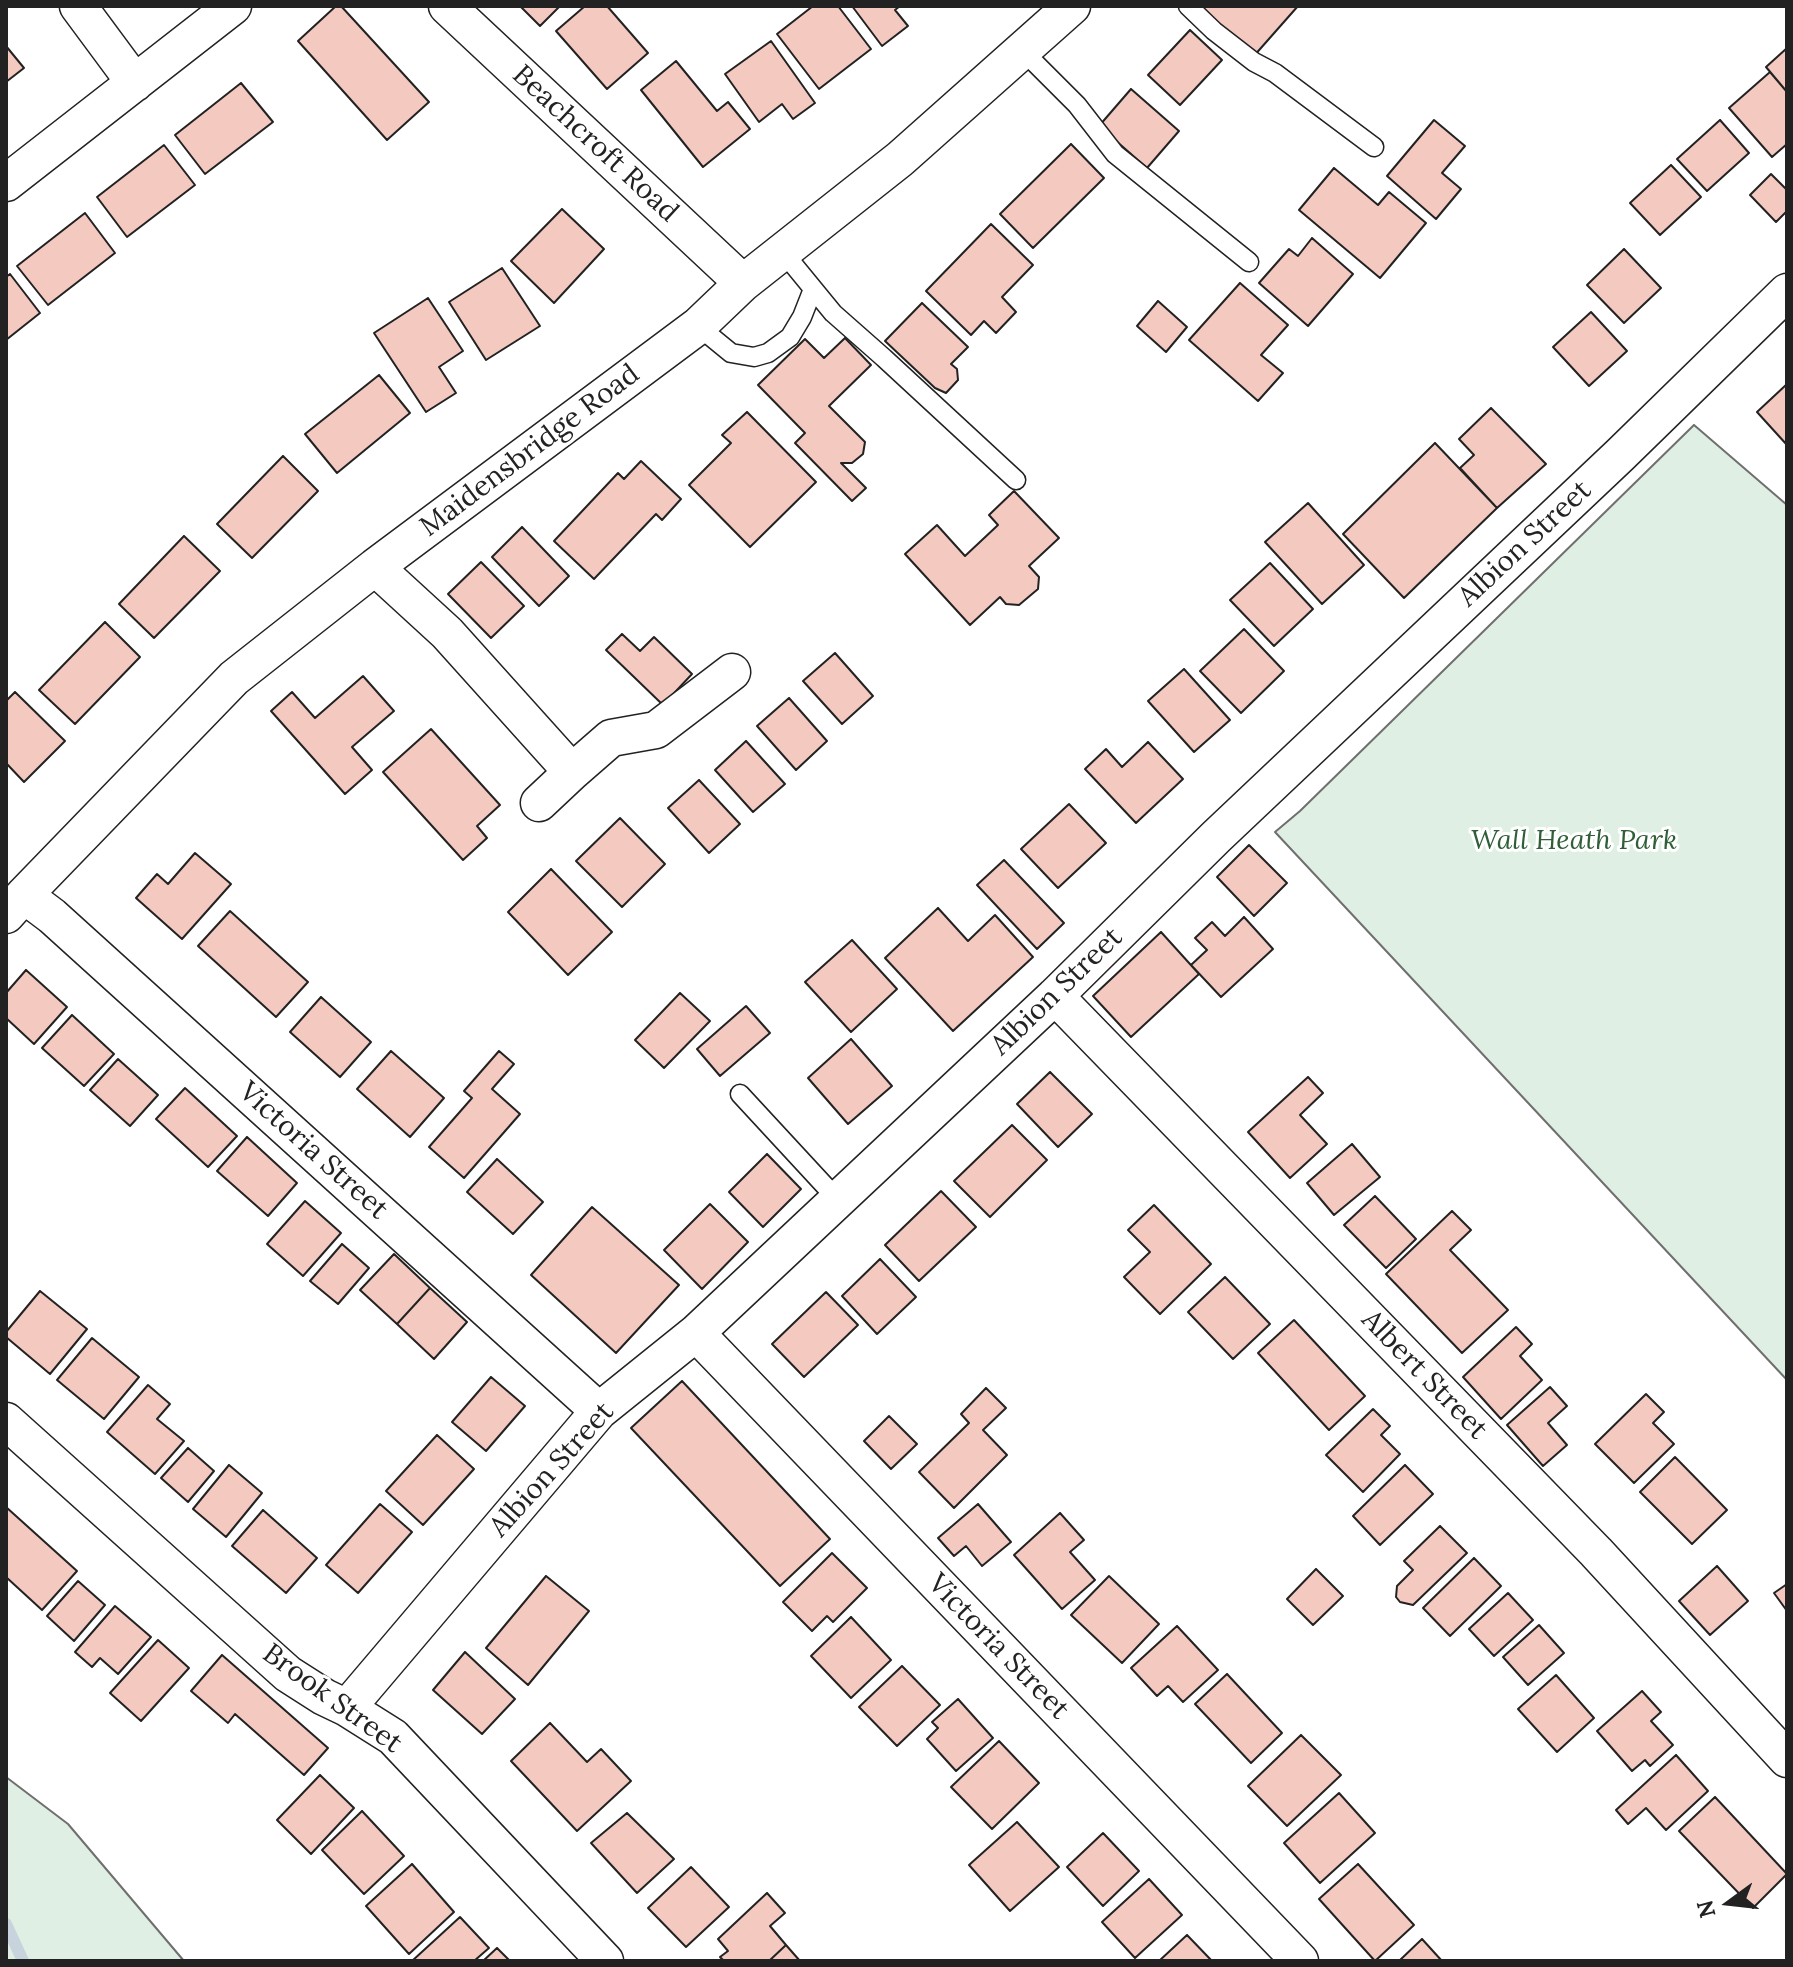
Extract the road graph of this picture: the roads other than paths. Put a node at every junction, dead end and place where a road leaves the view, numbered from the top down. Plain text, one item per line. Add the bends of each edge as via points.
1 (78, 6) edge
2 (233, 6) edge
3 (447, 6) edge
4 (1072, 6) edge
5 (1188, 6) edge
6 (1023, 51) junction
7 (135, 83) junction
8 (1374, 147) dead end
9 (6, 183) edge
10 (783, 252) junction
11 (1249, 262) dead end
12 (743, 283) junction
13 (813, 289) junction
14 (1787, 292) edge
15 (698, 326) junction
16 (1016, 480) dead end
17 (375, 567) junction
18 (732, 672) dead end
19 (572, 772) junction
20 (539, 803) dead end
21 (15, 905) edge
22 (1055, 996) junction
23 (740, 1094) dead end
24 (838, 1200) junction
25 (696, 1333) junction
26 (599, 1411) junction
27 (6, 1421) edge
28 (347, 1708) junction
29 (1787, 1759) edge
30 (605, 1961) edge
31 (1300, 1961) edge

1 - 7 street
2 - 7 street
3 - 12 street, Beachcroft Road
4 - 6 street, Maidensbridge Road
5 - 8 lane via 1254,62
6 - 10 street, Maidensbridge Road
6 - 11 lane via 1077,105 1115,154
7 - 9 street
10 - 12 street, Maidensbridge Road
10 - 13 lane
12 - 15 street, Maidensbridge Road
13 - 15 lane via 790,337 768,353 731,353
13 - 16 lane
14 - 22 street, Albion Street
15 - 17 street, Maidensbridge Road
17 - 19 street via 447,633
17 - 21 street, Maidensbridge Road via 234,678
18 - 19 street via 656,730 611,738
19 - 20 street
21 - 26 street, Victoria Street via 52,916
22 - 24 street, Albion Street
22 - 29 street, Albert Street via 1596,1552
23 - 24 lane
24 - 25 street, Albion Street
25 - 26 street, Albion Street
25 - 31 street, Victoria Street
26 - 28 street, Albion Street
27 - 28 street, Brook Street via 288,1674
28 - 30 street, Brook Street via 393,1737

